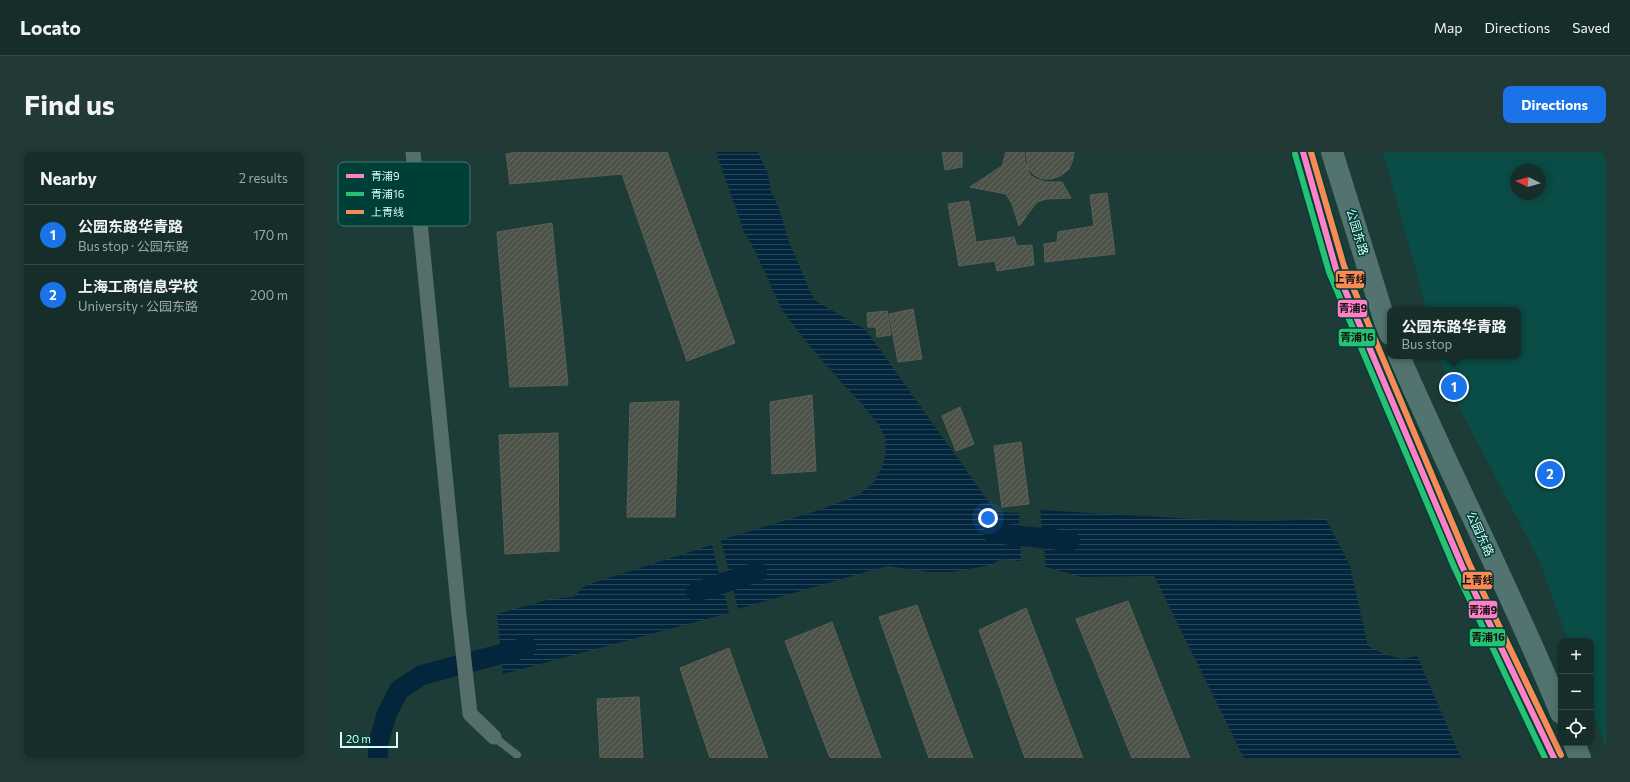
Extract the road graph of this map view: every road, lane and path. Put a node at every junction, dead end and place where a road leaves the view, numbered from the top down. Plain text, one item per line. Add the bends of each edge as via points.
1 (413, 152) edge
2 (1303, 152) edge
3 (1332, 152) edge
4 (414, 162) edge
5 (420, 226) edge
6 (1387, 327) edge
7 (1400, 359) edge
8 (1560, 710) edge
9 (494, 737) joint
10 (1575, 746) edge
11 (517, 755) dead end
12 (1554, 758) edge
13 (1580, 758) edge

1 - 4 street
2 - 12 main road via 1336,269 1462,566
3 - 6 main road, 公园东路
5 - 9 street via 470,714
7 - 8 main road, 公园东路
9 - 11 lane
10 - 13 main road

